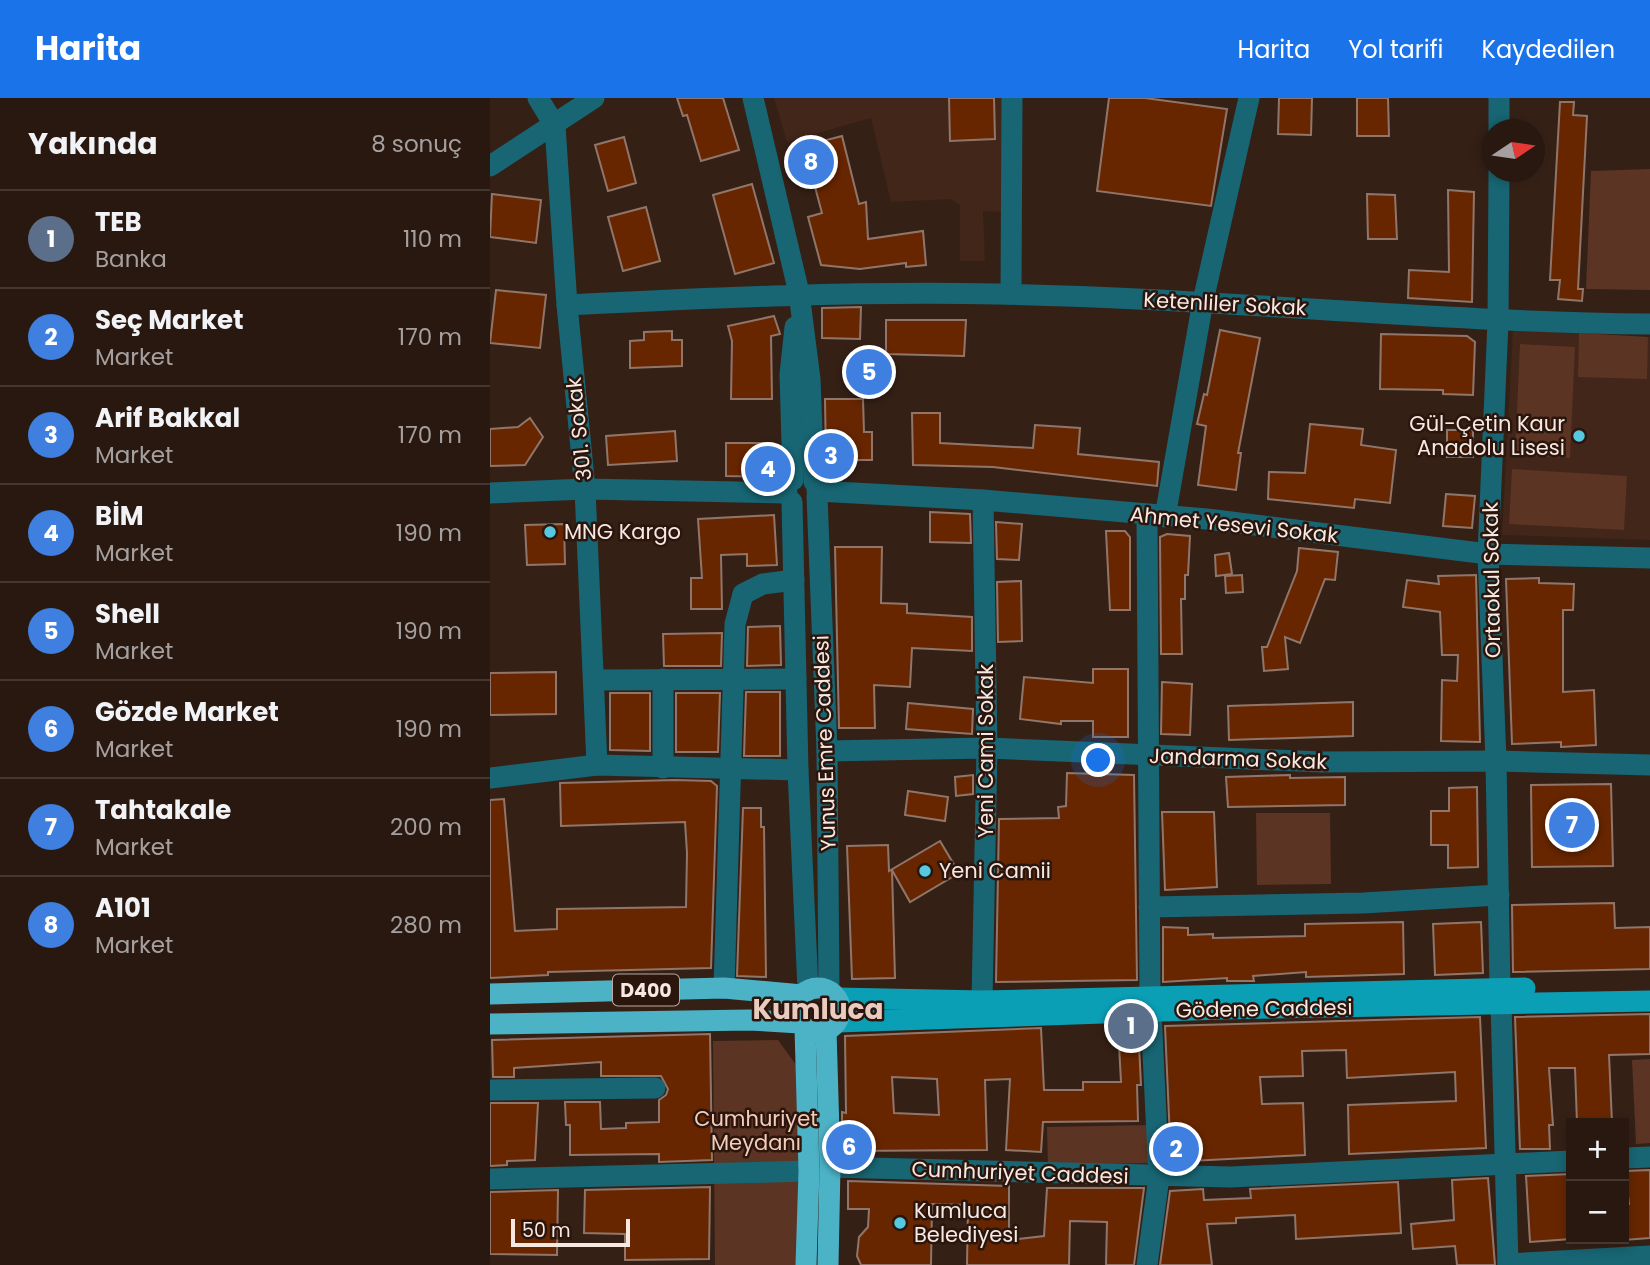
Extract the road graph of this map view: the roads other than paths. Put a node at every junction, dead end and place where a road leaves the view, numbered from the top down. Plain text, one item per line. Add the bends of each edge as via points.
1 (538, 98) edge
2 (594, 98) edge
3 (1012, 98) edge
4 (1249, 98) edge
5 (1499, 98) edge
6 (752, 104) edge
7 (1499, 119) edge
8 (555, 126) junction
9 (490, 166) edge
10 (1499, 182) edge
11 (799, 293) junction
12 (1011, 294) junction
13 (1203, 302) junction
14 (567, 305) junction
15 (1498, 322) junction
16 (1650, 324) edge
17 (585, 489) junction
18 (803, 490) junction
19 (490, 493) edge
20 (983, 500) junction
21 (1156, 517) junction
22 (1488, 554) junction
23 (1650, 558) edge
24 (794, 580) junction
25 (731, 679) junction
26 (796, 679) junction
27 (595, 680) junction
28 (663, 680) junction
29 (987, 748) junction
30 (827, 751) junction
31 (1146, 757) junction
32 (1496, 761) junction
33 (597, 765) junction
34 (1650, 765) edge
35 (663, 768) junction
36 (728, 770) junction
37 (798, 770) junction
38 (490, 778) edge
39 (1499, 895) junction
40 (1149, 906) junction
41 (1650, 986) edge
42 (724, 988) junction
43 (805, 992) junction
44 (490, 994) edge
45 (833, 994) junction
46 (1500, 996) junction
47 (982, 1001) junction
48 (1650, 1001) edge
49 (1151, 1004) junction
50 (490, 1024) edge
51 (817, 1026) junction
52 (655, 1088) dead end
53 (490, 1090) edge
54 (1650, 1157) edge
55 (1629, 1158) edge
56 (1566, 1161) edge
57 (1503, 1164) junction
58 (830, 1167) junction
59 (809, 1171) junction
60 (1159, 1177) junction
61 (490, 1179) edge
62 (1650, 1256) edge
63 (806, 1265) edge
64 (828, 1265) edge
65 (1147, 1265) edge
66 (1508, 1265) edge

1 - 8 street, 301. Sokak
2 - 8 street
3 - 12 street
4 - 13 street
5 - 7 street
6 - 11 street, Yunus Emre Caddesi
8 - 9 street
8 - 14 street, 301. Sokak
10 - 15 street, Ortaokul Sokak
11 - 12 street, Ketenliler Sokak
11 - 14 street, Ketenliler Sokak
11 - 18 street, Yunus Emre Caddesi via 790,374
12 - 13 street, Ketenliler Sokak
13 - 15 street, Ketenliler Sokak
13 - 21 street
14 - 17 street, 301. Sokak
15 - 16 street, Ketenliler Sokak
15 - 22 street, Ortaokul Sokak
17 - 18 street, Ahmet Yesevi Sokak
17 - 19 street, Ahmet Yesevi Sokak
17 - 27 street, 301. Sokak
18 - 20 street, Ahmet Yesevi Sokak
18 - 24 street, Yunus Emre Caddesi
18 - 30 street, Yunus Emre Caddesi
20 - 21 street, Ahmet Yesevi Sokak
20 - 29 street, Yeni Cami Sokak
21 - 22 street, Ahmet Yesevi Sokak via 1208,519
21 - 31 street
22 - 23 street, Ahmet Yesevi Sokak
22 - 32 street, Ortaokul Sokak
24 - 25 street via 762,584 743,594 734,624
24 - 26 street, Yunus Emre Caddesi
25 - 26 street
25 - 28 street
25 - 36 street
26 - 37 street, Yunus Emre Caddesi
27 - 28 street
27 - 33 street, 301. Sokak
28 - 35 street
29 - 30 street, Jandarma Sokak
29 - 31 street, Jandarma Sokak
29 - 47 street, Yeni Cami Sokak
30 - 45 street, Yunus Emre Caddesi
31 - 32 street, Jandarma Sokak
31 - 40 street
32 - 34 street, Jandarma Sokak
32 - 39 street, Ortaokul Sokak
33 - 35 street
33 - 38 street
35 - 36 street
36 - 37 street
36 - 42 street
37 - 43 street, Yunus Emre Caddesi
39 - 40 street via 1379,903
39 - 46 street, Ortaokul Sokak
40 - 49 street
41 - 46 main road, Gödene Caddesi
42 - 43 highway, D400
42 - 44 highway, D400
43 - 45 highway via 815,988
43 - 51 highway via 796,1009
45 - 47 main road, Gödene Caddesi
45 - 51 highway via 841,1010
46 - 48 main road, Gödene Caddesi
46 - 49 main road, Gödene Caddesi
46 - 57 street, Ortaokul Sokak
47 - 49 main road, Gödene Caddesi
49 - 51 main road, Gödene Caddesi
49 - 60 street
50 - 51 highway, D400 via 750,1020
51 - 58 highway
51 - 59 highway
52 - 53 street
54 - 55 street
56 - 57 street, Cumhuriyet Caddesi
57 - 60 street, Cumhuriyet Caddesi
57 - 66 street, Ortaokul Sokak
58 - 60 street, Cumhuriyet Caddesi
58 - 64 highway
59 - 61 street
59 - 63 highway
60 - 65 street
62 - 66 street

